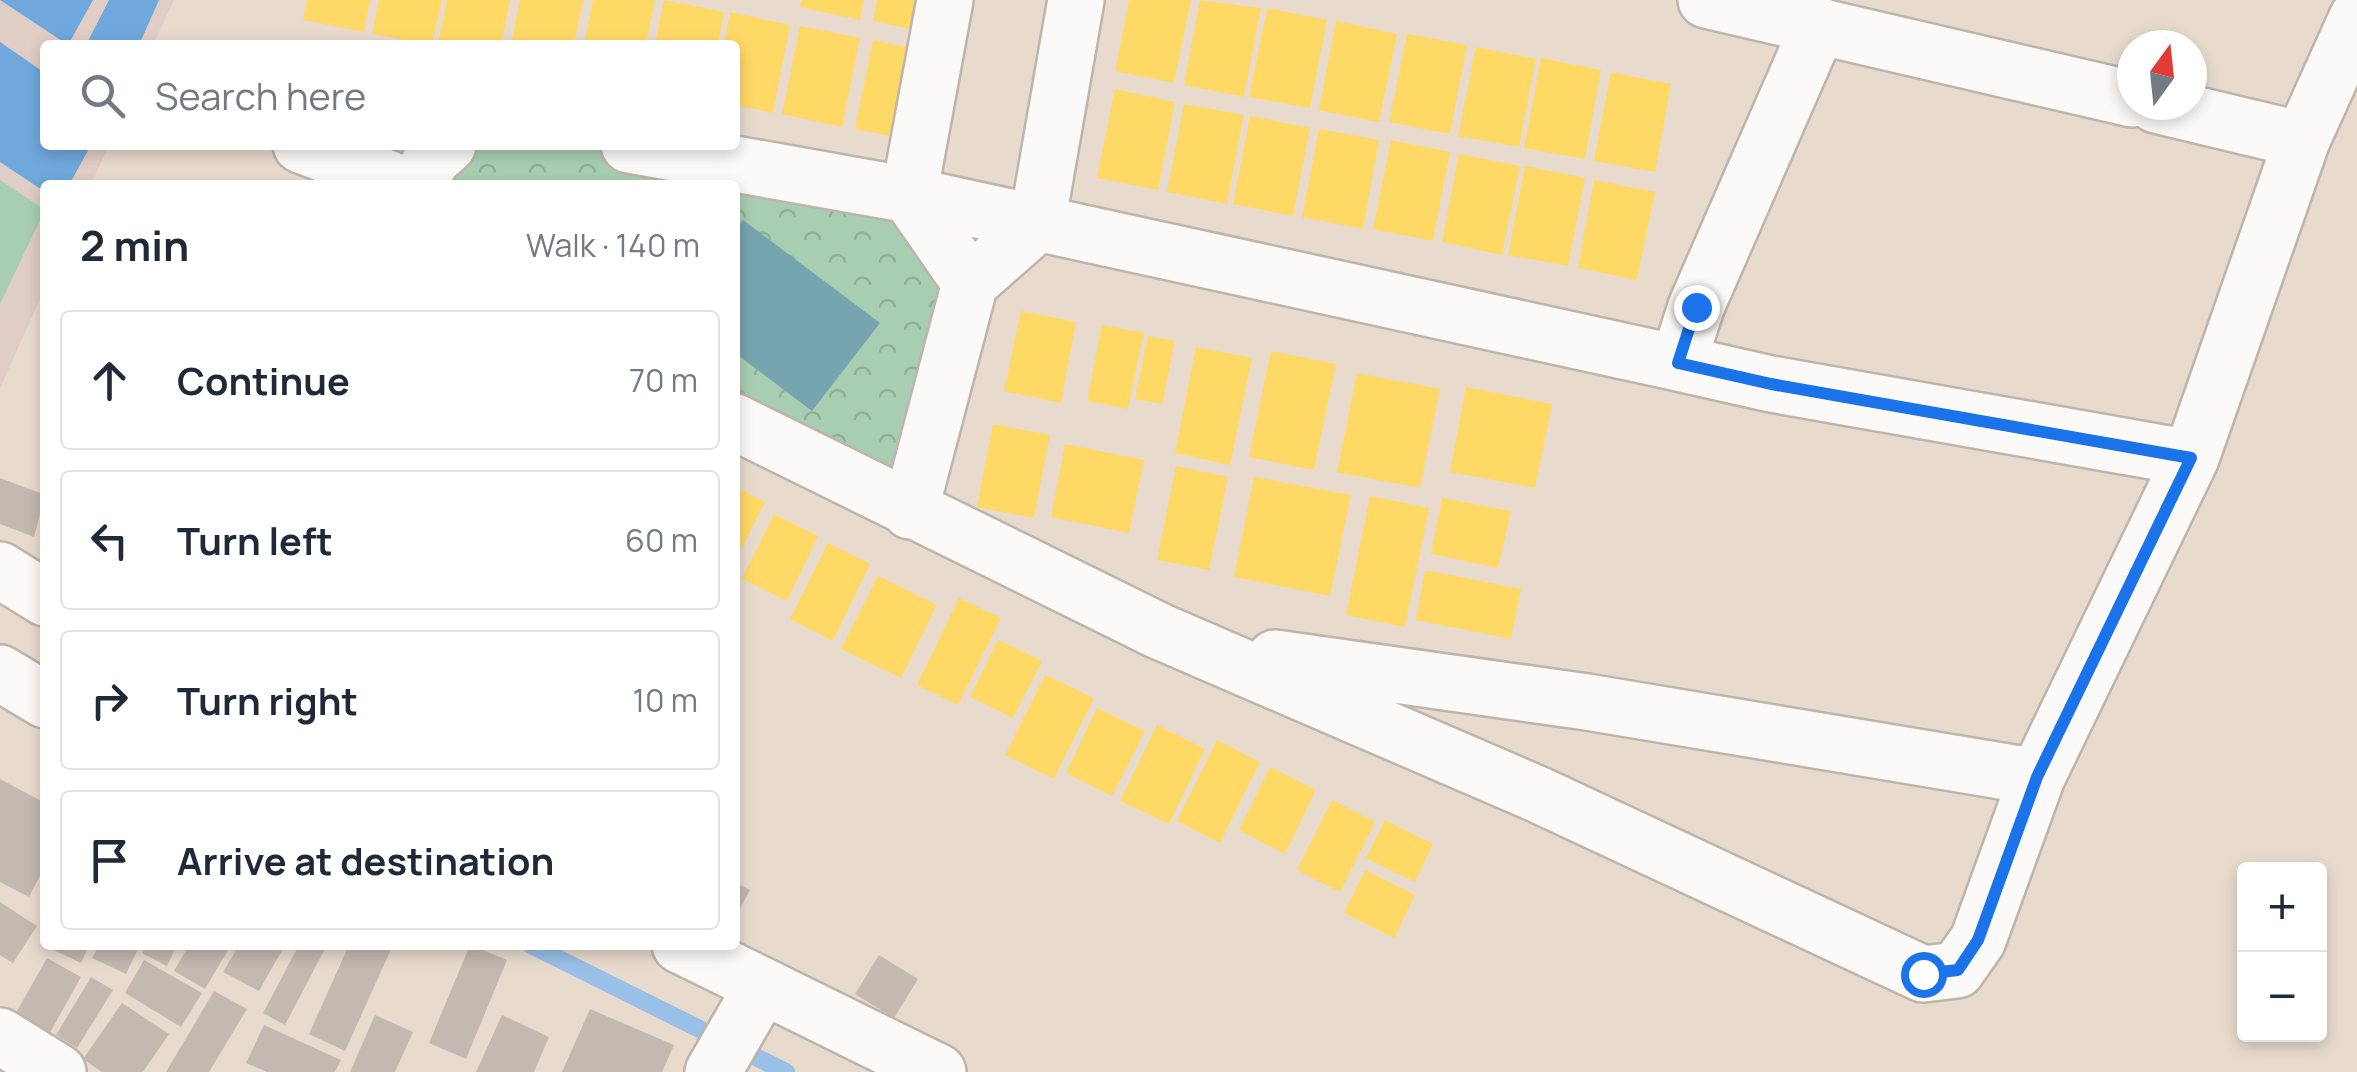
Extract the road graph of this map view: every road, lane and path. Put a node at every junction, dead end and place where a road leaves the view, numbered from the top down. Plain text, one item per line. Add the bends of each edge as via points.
1 (946, 0) edge
2 (1076, 0) edge
3 (1706, 0) edge
4 (2357, 18) edge
5 (1819, 25) junction
6 (2117, 95) edge
7 (2207, 117) edge
8 (2302, 140) junction
9 (313, 150) edge
10 (442, 150) edge
11 (656, 150) edge
12 (392, 180) edge
13 (423, 180) edge
14 (909, 196) junction
15 (1037, 224) junction
16 (970, 284) junction
17 (1678, 363) junction
18 (740, 425) edge
19 (2191, 458) junction
20 (910, 511) junction
21 (0, 570) edge
22 (40, 595) edge
23 (1199, 648) junction
24 (0, 674) edge
25 (1467, 685) junction
26 (40, 697) edge
27 (1454, 757) junction
28 (2037, 777) junction
29 (683, 950) edge
30 (737, 1032) edge
31 (0, 1036) edge
32 (58, 1072) edge
33 (938, 1072) edge

1 - 14 street
2 - 15 street
3 - 5 street
4 - 8 street
5 - 6 street
5 - 17 street
7 - 8 street
8 - 19 street
9 - 12 street
10 - 13 street
11 - 14 street
14 - 15 street
14 - 16 street
15 - 16 street
15 - 17 street
16 - 20 street
17 - 19 street
18 - 20 street
19 - 28 street
20 - 23 street
21 - 22 street
23 - 25 street
23 - 27 street
24 - 26 street
25 - 27 street via 1485,726 1478,744
25 - 28 street
27 - 28 street via 1923,974 1958,970 1968,956
29 - 30 street
30 - 33 street
31 - 32 street

